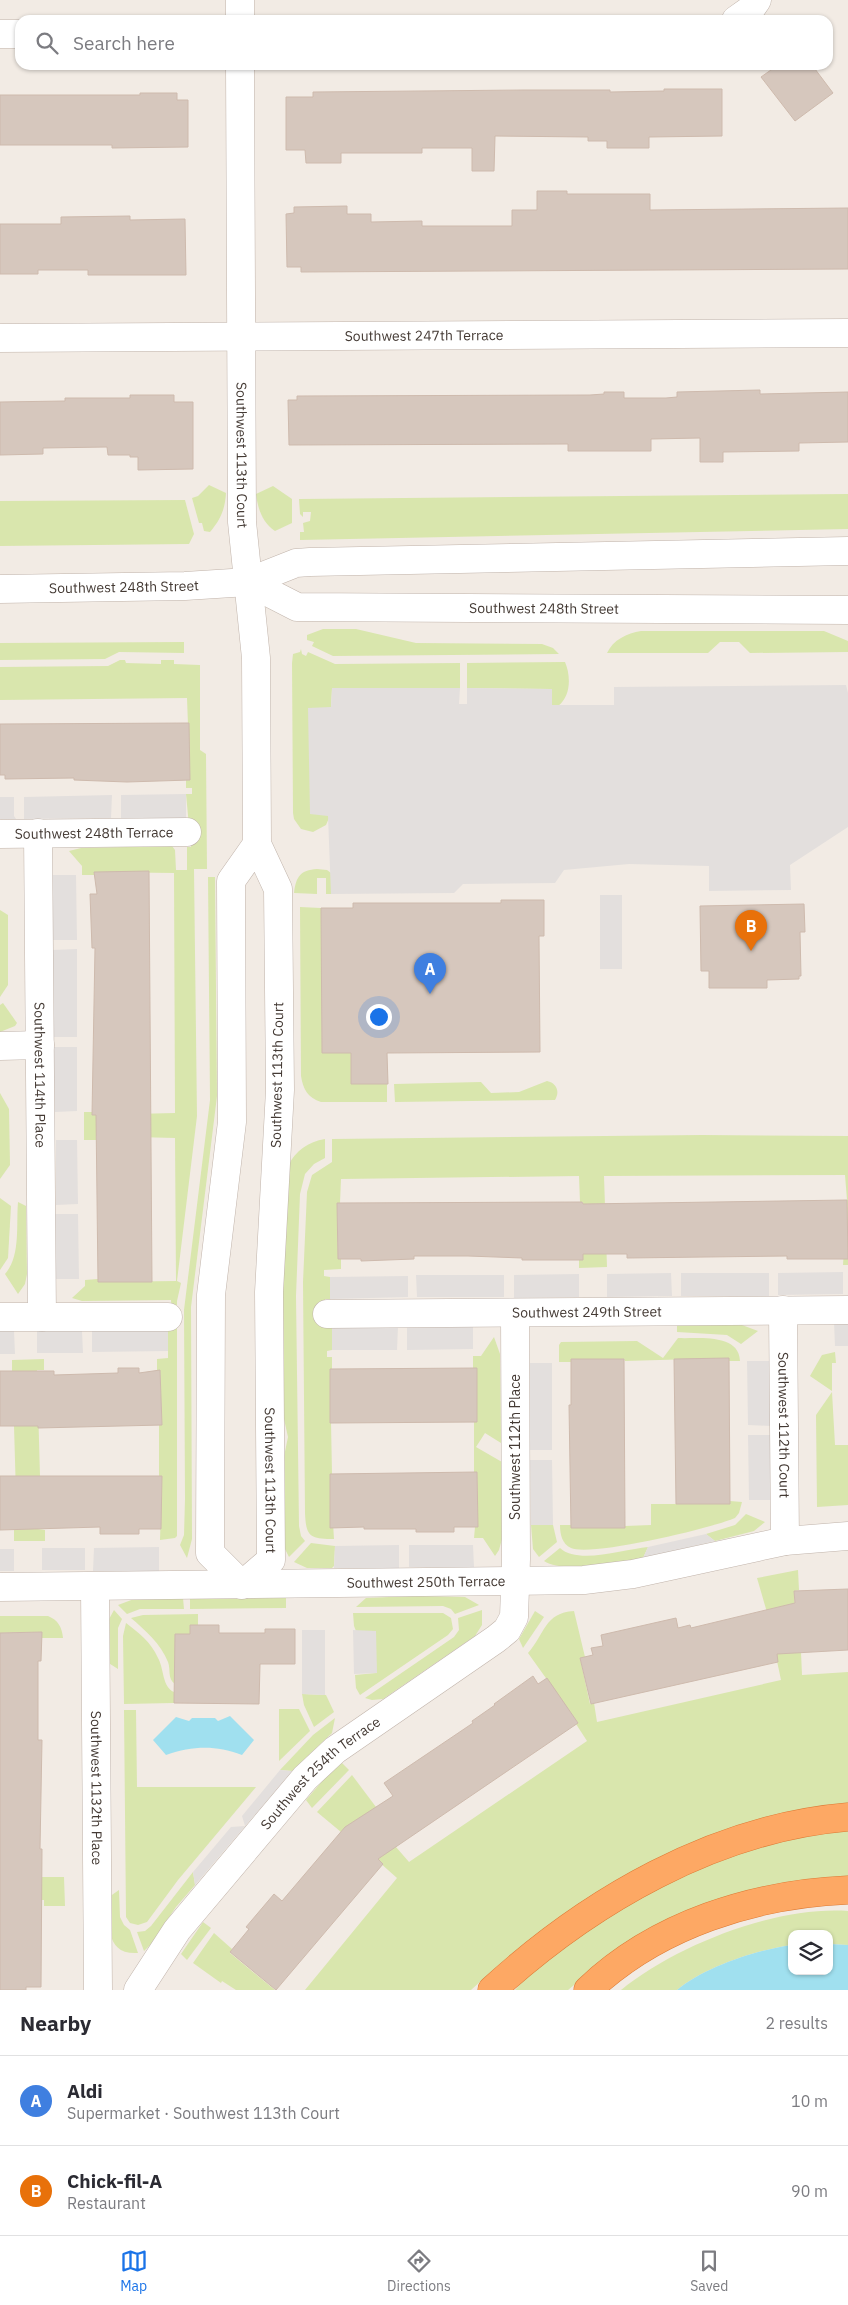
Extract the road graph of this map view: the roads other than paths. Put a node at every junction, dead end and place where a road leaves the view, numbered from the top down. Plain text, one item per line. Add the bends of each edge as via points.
1 (240, 0) edge
2 (757, 0) edge
3 (240, 15) edge
4 (743, 15) edge
5 (0, 34) edge
6 (15, 34) edge
7 (240, 70) edge
8 (848, 333) edge
9 (242, 336) junction
10 (0, 338) edge
11 (848, 550) edge
12 (248, 582) junction
13 (0, 589) edge
14 (848, 610) edge
15 (187, 832) dead end
16 (0, 834) edge
17 (38, 834) junction
18 (257, 844) junction
19 (40, 1045) junction
20 (0, 1046) edge
21 (783, 1310) junction
22 (848, 1310) edge
23 (515, 1313) junction
24 (327, 1314) dead end
25 (0, 1317) edge
26 (42, 1317) junction
27 (168, 1317) dead end
28 (848, 1536) edge
29 (785, 1540) junction
30 (514, 1582) junction
31 (242, 1585) junction
32 (95, 1587) junction
33 (0, 1588) edge
34 (848, 1817) edge
35 (848, 1890) edge
36 (98, 1990) edge
37 (138, 1990) edge
38 (492, 1990) edge
39 (588, 1990) edge

1 - 3 street
2 - 4 street
5 - 6 street
7 - 9 street, Southwest 113th Court
8 - 9 street, Southwest 247th Terrace
9 - 10 street, Southwest 247th Terrace
9 - 12 street, Southwest 113th Court via 242,522
11 - 12 street, Southwest 248th Street via 310,562 296,563
12 - 13 street, Southwest 248th Street
12 - 14 street, Southwest 248th Street via 297,607
12 - 18 street, Southwest 113th Court via 256,658
15 - 17 street, Southwest 248th Terrace
16 - 17 street, Southwest 248th Terrace
17 - 19 street, Southwest 114th Place
18 - 31 street, Southwest 113th Court via 278,889 280,1090 269,1292 271,1560
18 - 31 street via 231,881 232,1122 211,1295 210,1553
19 - 20 street
19 - 26 street, Southwest 114th Place
21 - 22 street, Southwest 249th Street
21 - 23 street, Southwest 249th Street
21 - 29 street, Southwest 112th Court
23 - 24 street, Southwest 249th Street
23 - 30 street, Southwest 112th Place
25 - 26 street
26 - 27 street
28 - 29 street, Southwest 250th Terrace
29 - 30 street, Southwest 250th Terrace via 608,1578
30 - 31 street, Southwest 250th Terrace
30 - 37 street, Southwest 254th Terrace via 514,1617 502,1634 335,1750 304,1778 176,1930
31 - 32 street, Southwest 250th Terrace
32 - 33 street, Southwest 250th Terrace
32 - 36 street, Southwest 1132th Place
34 - 38 highway via 753,1837 664,1871 584,1918
35 - 39 highway via 794,1894 733,1908 650,1946

